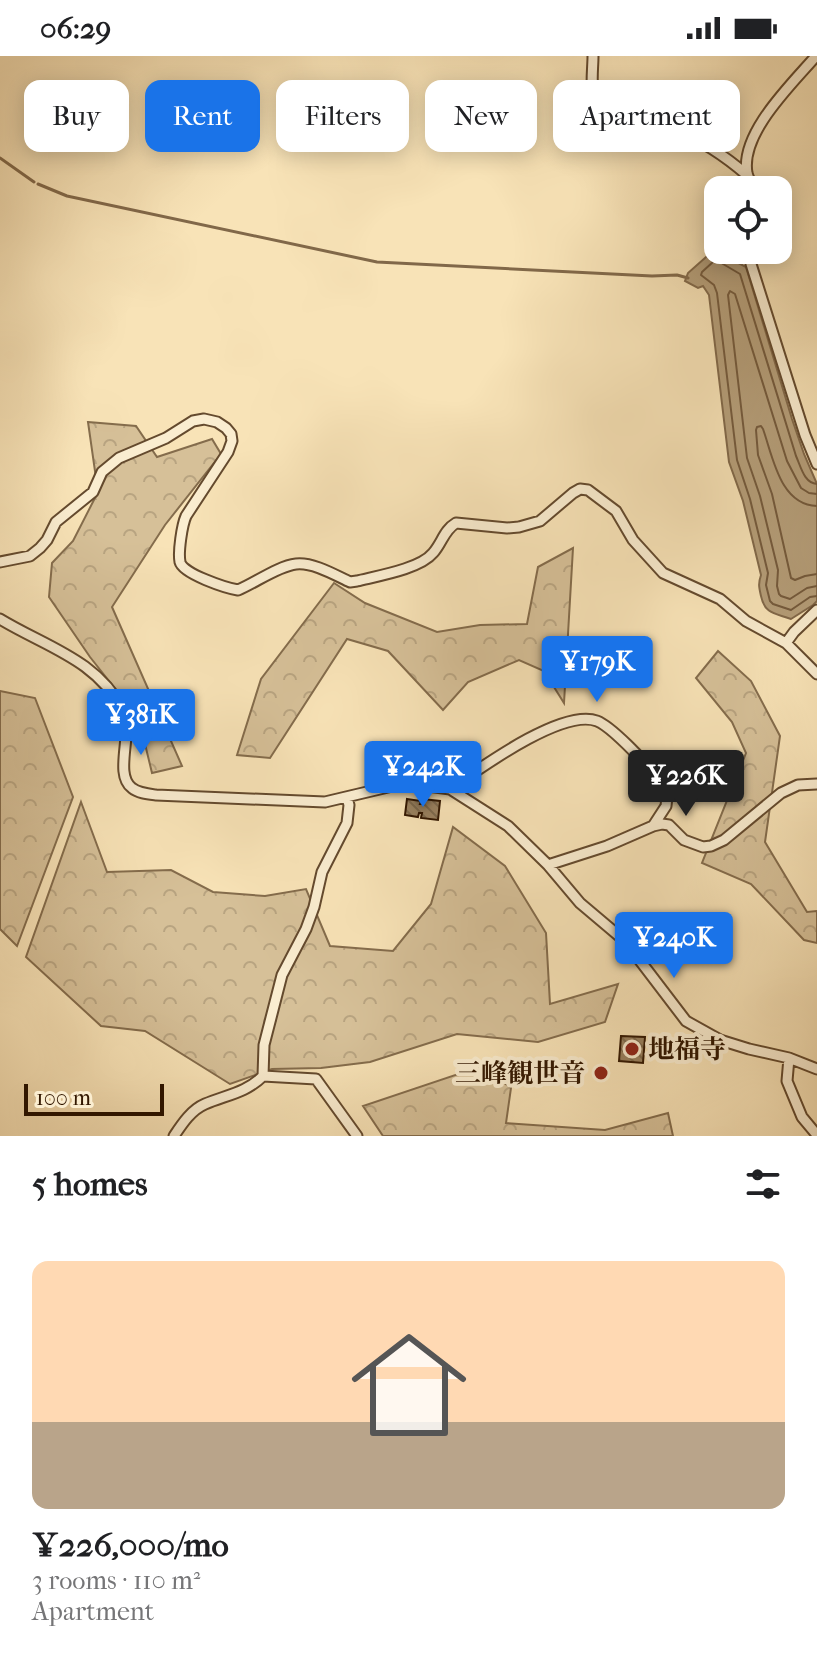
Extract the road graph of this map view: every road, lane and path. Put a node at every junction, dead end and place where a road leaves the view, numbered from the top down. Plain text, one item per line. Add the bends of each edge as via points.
1 (593, 56) edge
2 (816, 56) edge
3 (747, 175) joint
4 (751, 264) edge
5 (817, 464) edge
6 (0, 562) edge
7 (817, 610) edge
8 (0, 619) edge
9 (786, 643) junction
10 (817, 674) edge
11 (817, 784) edge
12 (450, 789) junction
13 (347, 798) junction
14 (653, 826) junction
15 (548, 865) junction
16 (789, 1058) junction
17 (817, 1069) edge
18 (263, 1076) junction
19 (817, 1135) edge
20 (174, 1136) edge
21 (357, 1136) edge

1 - 3 street via 594,98 612,118 676,130 722,154
2 - 3 street via 763,118 751,142
4 - 5 street
6 - 9 street via 30,556 40,548 56,522 93,492 102,472 119,458 204,419 226,428 232,441 182,524 180,562 215,584 238,590 298,564 357,581 432,555 456,523 519,527 540,521 580,489 616,511 663,573 720,599
7 - 9 street
8 - 13 street via 90,669 102,683 125,715 124,774 133,789 156,795 325,802
9 - 10 street
11 - 14 street via 781,793 711,846 684,840 669,825
12 - 13 street via 405,783
12 - 14 street via 567,721 597,721 668,788 666,806
12 - 15 street via 508,826
13 - 18 street via 347,823 282,975 264,1045
14 - 15 street
15 - 16 street via 580,903 625,941 686,1021 720,1040
16 - 17 street
16 - 19 street via 787,1081 802,1117
18 - 20 street via 250,1088 197,1109
18 - 21 street via 316,1079

